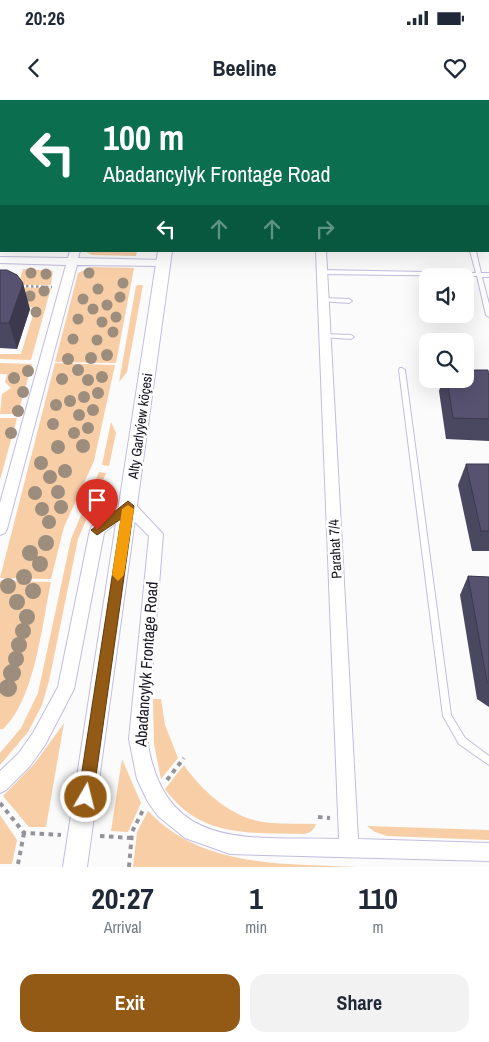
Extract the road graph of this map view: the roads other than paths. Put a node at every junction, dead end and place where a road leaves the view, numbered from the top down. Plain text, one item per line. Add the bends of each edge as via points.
1 (321, 252) edge
2 (472, 252) edge
3 (73, 256) edge
4 (164, 257) edge
5 (0, 260) edge
6 (322, 272) junction
7 (478, 274) junction
8 (489, 274) edge
9 (323, 300) junction
10 (349, 301) dead end
11 (489, 315) edge
12 (324, 336) junction
13 (351, 337) dead end
14 (402, 370) dead end
15 (128, 506) junction
16 (0, 529) edge
17 (489, 761) edge
18 (0, 784) edge
19 (349, 847) junction
20 (489, 852) edge
21 (75, 867) edge

1 - 6 street, Parahat 7/4
2 - 7 lane
3 - 4 street
3 - 5 street
3 - 16 street
4 - 15 street, Alty Garlyýew köçesi
6 - 7 lane
6 - 9 street, Parahat 7/4
7 - 8 lane
7 - 11 lane
9 - 10 lane
9 - 12 street, Parahat 7/4
12 - 13 lane
12 - 19 street, Parahat 7/4
14 - 17 lane via 447,716 462,741
15 - 18 street via 97,530 66,689 39,740
15 - 19 street, Abadancylyk Frontage Road via 156,534 138,739 154,795 179,824 211,840 230,845
15 - 21 street, Alty Garlyýew köçesi
19 - 20 street, Abadancylyk Frontage Road

